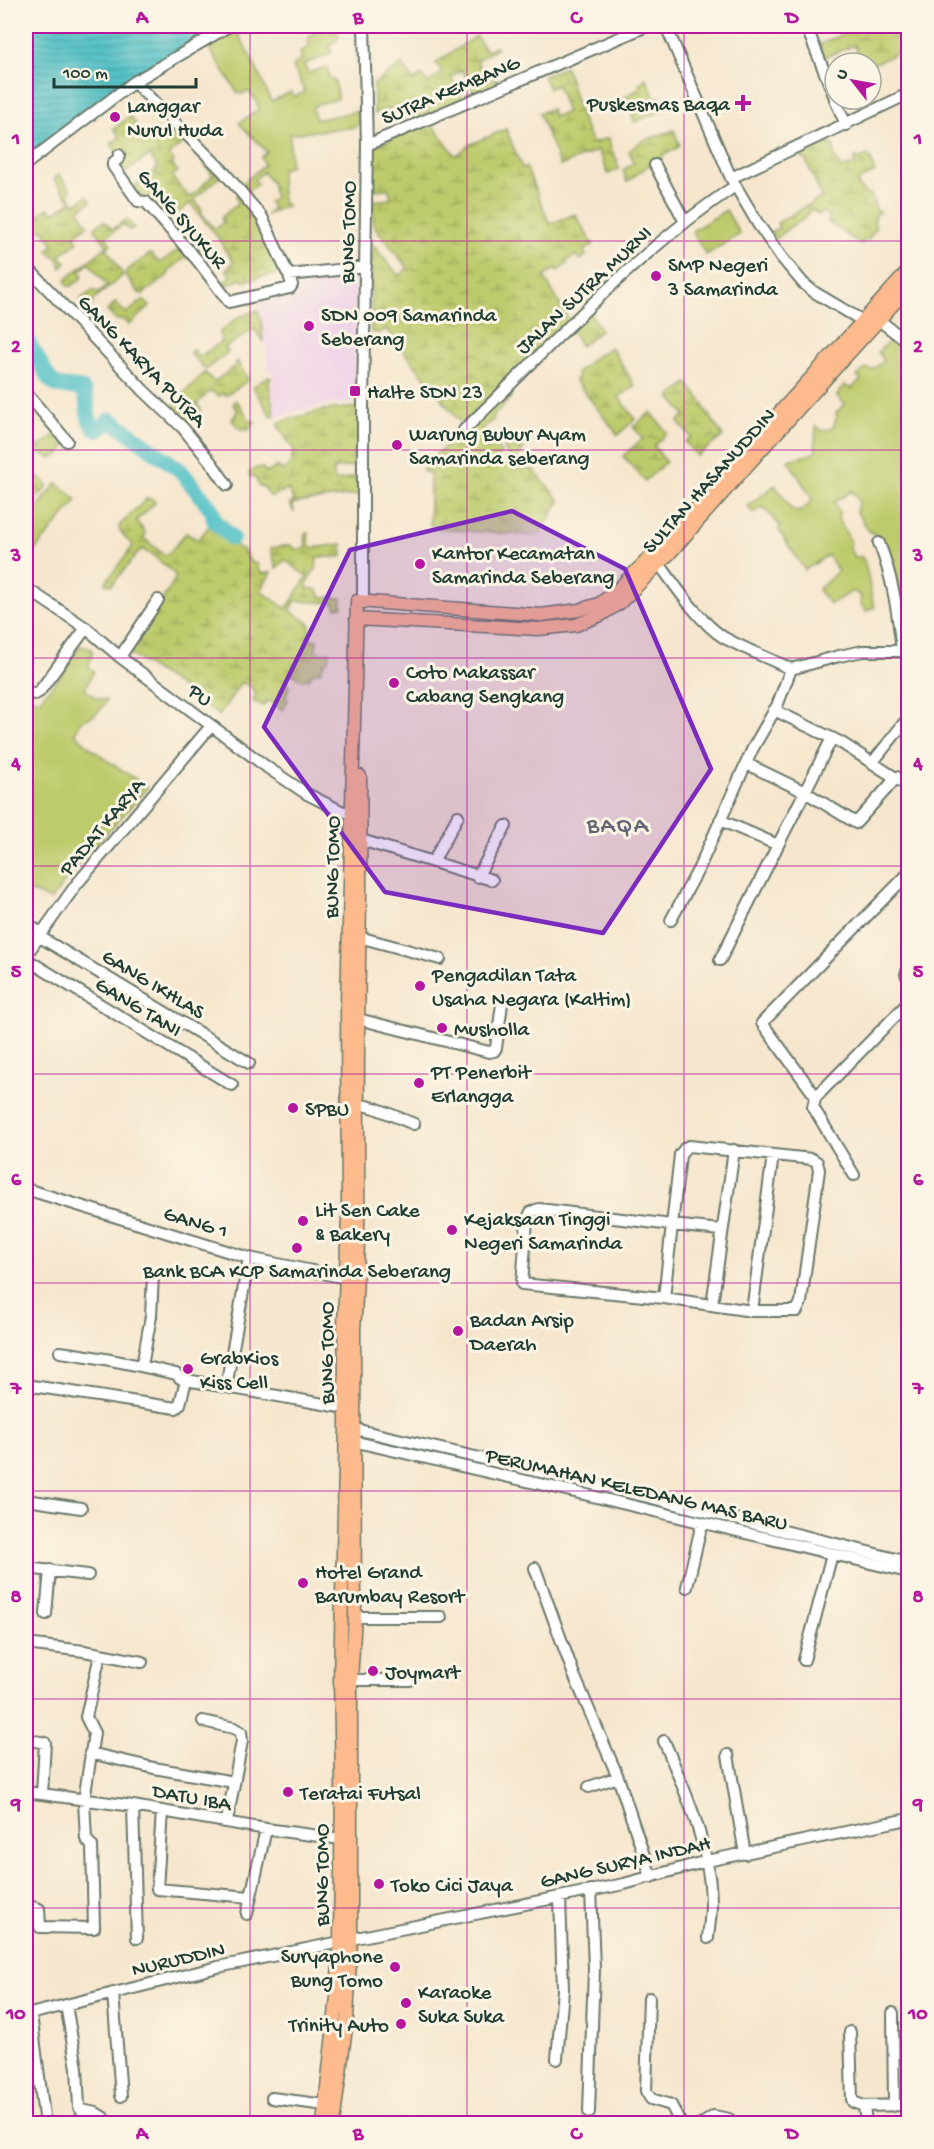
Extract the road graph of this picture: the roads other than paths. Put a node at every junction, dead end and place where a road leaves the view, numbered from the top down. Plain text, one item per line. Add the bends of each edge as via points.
1 (229, 26) edge
2 (364, 26) edge
3 (647, 26) edge
4 (666, 26) edge
5 (822, 26) edge
6 (807, 29) edge
7 (823, 68) edge
8 (134, 82) junction
9 (909, 94) edge
10 (840, 111) edge
11 (846, 125) junction
12 (367, 145) junction
13 (119, 155) dead end
14 (26, 164) edge
15 (655, 165) dead end
16 (733, 182) junction
17 (685, 222) junction
18 (26, 266) edge
19 (366, 267) junction
20 (909, 271) edge
21 (288, 274) junction
22 (909, 288) edge
23 (879, 320) junction
24 (863, 321) junction
25 (907, 341) edge
26 (26, 393) edge
27 (464, 430) dead end
28 (67, 441) dead end
29 (227, 485) dead end
30 (879, 543) dead end
31 (652, 553) junction
32 (660, 564) junction
33 (26, 588) edge
34 (159, 600) dead end
35 (360, 602) junction
36 (396, 604) junction
37 (495, 612) junction
38 (359, 619) junction
39 (394, 620) junction
40 (493, 627) junction
41 (86, 628) junction
42 (120, 657) junction
43 (791, 669) junction
44 (26, 691) edge
45 (773, 713) junction
46 (909, 718) edge
47 (211, 726) junction
48 (832, 738) junction
49 (873, 762) junction
50 (747, 764) junction
51 (897, 777) junction
52 (909, 786) edge
53 (805, 792) junction
54 (356, 815) junction
55 (458, 816) dead end
56 (720, 819) junction
57 (506, 826) dead end
58 (361, 840) junction
59 (778, 846) junction
60 (433, 862) junction
61 (909, 874) edge
62 (477, 877) junction
63 (492, 880) dead end
64 (671, 920) dead end
65 (26, 924) edge
66 (41, 935) junction
67 (359, 937) junction
68 (26, 955) edge
69 (440, 959) dead end
70 (26, 960) edge
71 (720, 960) dead end
72 (909, 969) edge
73 (909, 978) edge
74 (909, 1003) edge
75 (502, 1004) dead end
76 (358, 1019) junction
77 (352, 1055) junction
78 (249, 1063) dead end
79 (232, 1085) dead end
80 (817, 1095) junction
81 (357, 1104) junction
82 (414, 1124) dead end
83 (734, 1150) junction
84 (772, 1155) junction
85 (854, 1175) dead end
86 (26, 1189) edge
87 (672, 1225) junction
88 (721, 1230) junction
89 (249, 1258) junction
90 (153, 1275) dead end
91 (352, 1279) junction
92 (664, 1298) junction
93 (712, 1305) junction
94 (752, 1311) junction
95 (60, 1352) dead end
96 (142, 1366) junction
97 (186, 1380) junction
98 (26, 1385) edge
99 (226, 1387) junction
100 (350, 1409) junction
101 (351, 1434) junction
102 (26, 1500) edge
103 (81, 1508) dead end
104 (691, 1515) junction
105 (702, 1523) junction
106 (832, 1554) junction
107 (909, 1562) edge
108 (26, 1568) edge
109 (535, 1568) dead end
110 (50, 1570) junction
111 (909, 1572) edge
112 (88, 1575) dead end
113 (348, 1578) junction
114 (687, 1587) dead end
115 (46, 1614) dead end
116 (355, 1617) junction
117 (441, 1617) dead end
118 (341, 1632) junction
119 (355, 1632) junction
120 (26, 1644) edge
121 (100, 1655) junction
122 (804, 1660) dead end
123 (142, 1662) dead end
124 (351, 1680) junction
125 (410, 1680) dead end
126 (203, 1721) dead end
127 (26, 1739) edge
128 (664, 1741) dead end
129 (90, 1752) junction
130 (728, 1755) dead end
131 (618, 1777) junction
132 (234, 1782) junction
133 (347, 1784) junction
134 (589, 1787) dead end
135 (26, 1792) edge
136 (42, 1794) junction
137 (84, 1801) junction
138 (133, 1806) junction
139 (162, 1811) junction
140 (909, 1819) edge
141 (227, 1821) junction
142 (266, 1828) junction
143 (346, 1840) junction
144 (745, 1854) junction
145 (707, 1861) junction
146 (651, 1876) junction
147 (591, 1890) junction
148 (250, 1897) junction
149 (560, 1897) junction
150 (26, 1905) edge
151 (247, 1914) dead end
152 (137, 1938) dead end
153 (708, 1938) dead end
154 (345, 1941) junction
155 (113, 1993) junction
156 (649, 1998) dead end
157 (66, 2005) junction
158 (893, 2013) dead end
159 (28, 2015) edge
160 (850, 2032) dead end
161 (556, 2059) dead end
162 (121, 2096) dead end
163 (272, 2098) dead end
164 (909, 2105) edge
165 (331, 2106) junction
166 (864, 2106) junction
167 (894, 2106) junction
168 (590, 2112) dead end
169 (729, 2119) dead end
170 (45, 2124) edge
171 (106, 2124) edge
172 (323, 2124) edge
173 (333, 2124) edge
174 (681, 2124) edge
175 (702, 2124) edge
176 (866, 2124) edge

1 - 8 street
2 - 12 street, BUNG TOMO
3 - 12 street, SUTRA KEMBANG
4 - 16 street
5 - 6 street
6 - 7 street
8 - 14 street
8 - 21 street via 257,210
9 - 11 street, JALAN SUTRA MURNI
10 - 11 street
11 - 16 street, JALAN SUTRA MURNI
12 - 19 street, BUNG TOMO
13 - 21 street, GANG SYUKUR via 113,166 138,201 146,202 228,301 290,288
15 - 17 street
16 - 17 street, JALAN SUTRA MURNI
16 - 24 street via 796,276 814,292
17 - 27 street, JALAN SUTRA MURNI via 615,281
18 - 29 street, GANG KARYA PUTRA via 183,428
19 - 21 street
19 - 35 street, BUNG TOMO
20 - 24 main road, SULTAN HASANUDDIN
22 - 23 main road, SULTAN HASANUDDIN
23 - 25 street
23 - 32 main road, SULTAN HASANUDDIN
24 - 31 main road, SULTAN HASANUDDIN via 681,526
26 - 28 street
30 - 43 street via 888,564 902,651 863,651
31 - 32 street
31 - 37 main road, SULTAN HASANUDDIN via 599,604 541,615
32 - 40 main road, SULTAN HASANUDDIN via 620,603 593,619 538,629
32 - 43 street via 712,628
33 - 41 street, PU
34 - 42 street
35 - 36 main road, SULTAN HASANUDDIN
35 - 38 main road, BUNG TOMO
36 - 37 main road, SULTAN HASANUDDIN
36 - 39 main road
37 - 40 main road
38 - 39 main road, SULTAN HASANUDDIN
38 - 54 main road, BUNG TOMO
39 - 40 main road, SULTAN HASANUDDIN
41 - 42 street, PU
41 - 44 street via 39,692
42 - 47 street, PU
43 - 45 street
45 - 48 street
45 - 50 street
46 - 49 street
47 - 54 street, PU via 307,794
47 - 66 street, PADAT KARYA via 76,885
48 - 49 street
48 - 53 street
49 - 51 street
50 - 53 street
50 - 56 street
51 - 52 street
51 - 53 street via 856,823
53 - 59 street
54 - 58 main road, BUNG TOMO
54 - 77 main road, BUNG TOMO
55 - 60 street
56 - 59 street
56 - 64 street
57 - 62 street
58 - 60 street
58 - 67 main road, BUNG TOMO
59 - 71 street
60 - 62 street
61 - 80 street via 762,1023
62 - 63 street
65 - 66 street, GANG IKHLAS
66 - 68 street, PADAT KARYA
66 - 78 street, GANG IKHLAS
67 - 69 street
67 - 76 main road, BUNG TOMO
70 - 79 street, GANG TANI
72 - 73 street
74 - 80 street
75 - 76 street via 496,1048 489,1052
76 - 77 main road, BUNG TOMO
77 - 81 main road, BUNG TOMO
77 - 91 main road, BUNG TOMO via 348,1216
80 - 85 street via 813,1107
81 - 82 street
81 - 91 main road, BUNG TOMO
83 - 84 street
83 - 87 street via 685,1148 680,1155
83 - 88 street
84 - 94 street
84 - 94 street via 812,1159 819,1170 799,1308 795,1312
86 - 89 street, GANG 1
87 - 88 street
87 - 92 street
87 - 92 street via 539,1209 531,1212 527,1220 522,1284
88 - 93 street
89 - 91 street, GANG 1
89 - 99 street
90 - 96 street
91 - 100 main road, BUNG TOMO
92 - 93 street
93 - 94 street
95 - 96 street
96 - 97 street
97 - 98 street via 176,1408
97 - 99 street
99 - 100 street
100 - 101 main road, BUNG TOMO
101 - 104 street via 648,1497
101 - 113 main road, BUNG TOMO
102 - 103 street
104 - 105 street, PERUMAHAN KELEDANG MAS BARU
104 - 107 street
105 - 106 street, PERUMAHAN KELEDANG MAS BARU
105 - 114 street
106 - 111 street, PERUMAHAN KELEDANG MAS BARU
106 - 122 street
108 - 110 street
109 - 131 street via 574,1675
110 - 112 street
110 - 115 street
113 - 116 main road, BUNG TOMO
113 - 118 main road, BUNG TOMO
116 - 117 street
116 - 119 main road, BUNG TOMO
118 - 119 main road
118 - 133 main road, BUNG TOMO
119 - 124 main road, BUNG TOMO
120 - 121 street
121 - 123 street
121 - 129 street via 86,1715 94,1733
124 - 125 street
124 - 133 main road, BUNG TOMO
126 - 132 street via 241,1732
127 - 136 street via 45,1743
128 - 145 street via 691,1804
129 - 132 street
129 - 137 street
130 - 144 street
131 - 134 street
131 - 146 street
132 - 141 street
133 - 143 main road, BUNG TOMO
135 - 136 street, DATU IBA
136 - 137 street, DATU IBA
137 - 138 street, DATU IBA
137 - 150 street via 86,1839 92,1846 94,1928 40,1927 39,1909
138 - 139 street, DATU IBA
138 - 152 street
139 - 141 street, DATU IBA
139 - 148 street via 157,1889
140 - 144 street, GANG SURYA INDAH
141 - 142 street, DATU IBA
142 - 143 street, DATU IBA
142 - 148 street
143 - 154 main road, BUNG TOMO
144 - 145 street, GANG SURYA INDAH
145 - 146 street, GANG SURYA INDAH
145 - 153 street via 711,1905
146 - 147 street, GANG SURYA INDAH
147 - 149 street, GANG SURYA INDAH
147 - 168 street via 594,1969
148 - 151 street
149 - 154 street, GANG SURYA INDAH
149 - 161 street via 562,1990
154 - 155 street, NURUDDIN
154 - 165 main road, BUNG TOMO via 337,1997
155 - 157 street, NURUDDIN
155 - 162 street
156 - 174 street via 646,2091 651,2099 670,2105
157 - 159 street, NURUDDIN
157 - 171 street via 79,2107 104,2118
158 - 167 street
159 - 170 street
160 - 166 street via 852,2099
163 - 165 street
164 - 167 street
165 - 172 main road, BUNG TOMO
165 - 173 main road, BUNG TOMO
166 - 167 street
166 - 176 street
169 - 175 street via 714,2116

